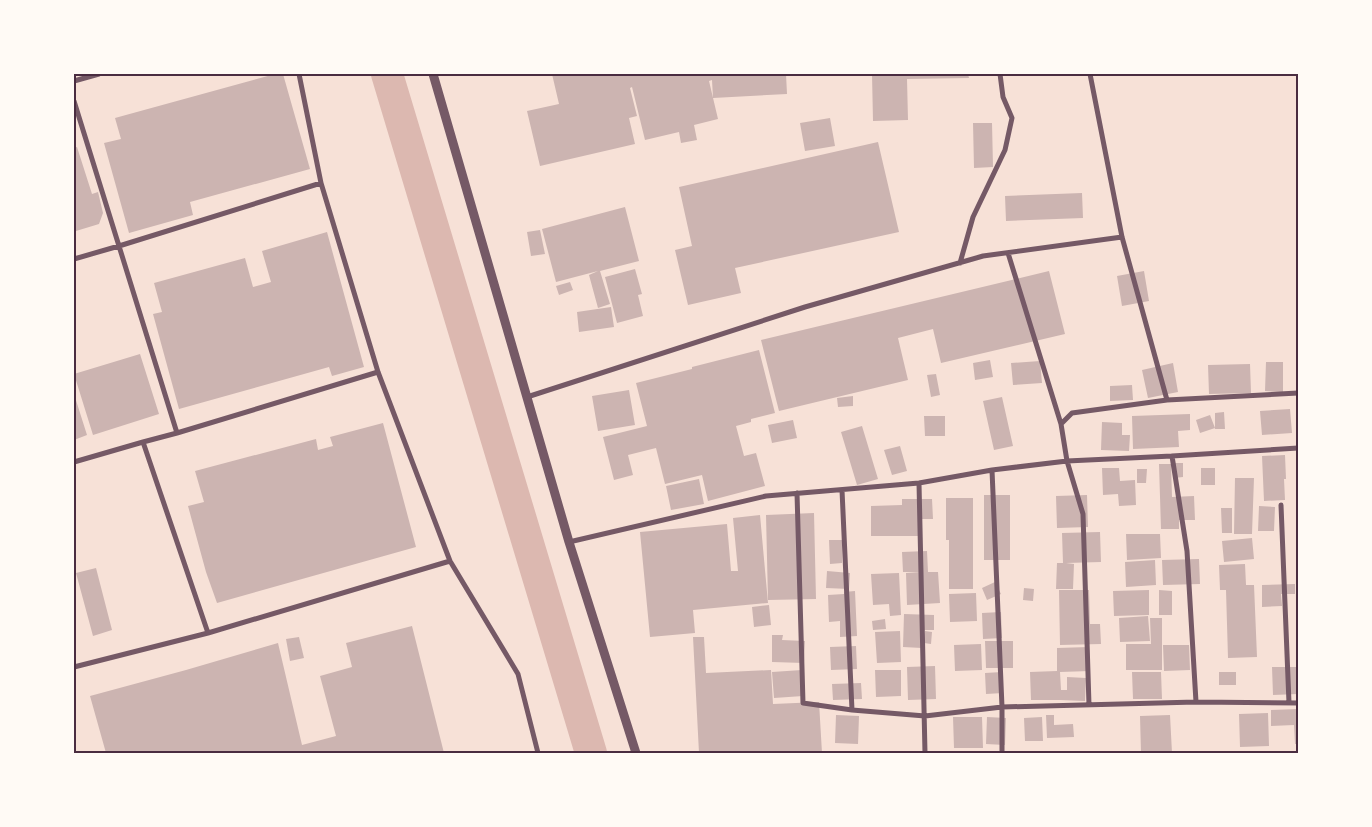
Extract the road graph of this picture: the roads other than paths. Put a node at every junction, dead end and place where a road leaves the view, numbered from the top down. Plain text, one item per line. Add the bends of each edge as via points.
1 (99, 74) edge
2 (299, 74) edge
3 (433, 74) edge
4 (1000, 74) edge
5 (1090, 74) edge
6 (74, 80) edge
7 (74, 101) edge
8 (321, 183) junction
9 (1122, 237) junction
10 (119, 246) junction
11 (1008, 253) junction
12 (74, 259) edge
13 (960, 263) junction
14 (378, 372) junction
15 (1298, 393) edge
16 (527, 397) junction
17 (1167, 400) junction
18 (1061, 424) junction
19 (177, 433) junction
20 (143, 442) junction
21 (1298, 448) edge
22 (1172, 456) junction
23 (1067, 461) junction
24 (74, 462) edge
25 (992, 470) junction
26 (918, 483) junction
27 (842, 490) junction
28 (797, 494) junction
29 (1281, 505) dead end
30 (569, 542) junction
31 (450, 561) junction
32 (208, 633) junction
33 (74, 667) edge
34 (1196, 702) junction
35 (1289, 702) junction
36 (1298, 703) edge
37 (1089, 705) junction
38 (1002, 707) junction
39 (852, 710) junction
40 (925, 716) junction
41 (538, 753) edge
42 (636, 753) edge
43 (925, 753) edge
44 (1002, 753) edge

1 - 6 street
2 - 8 street
3 - 16 street
4 - 13 street via 1003,97 1012,118 1005,150 973,217
5 - 9 street
7 - 10 street
8 - 10 street
8 - 14 street
9 - 11 street
9 - 17 street
10 - 12 street
10 - 19 street
11 - 13 street
11 - 18 street
13 - 16 street via 806,307
14 - 19 street
14 - 31 street
15 - 17 street
16 - 30 street
17 - 18 street via 1072,413
18 - 23 street
19 - 20 street
20 - 24 street
20 - 32 street
21 - 22 street
22 - 23 street
22 - 34 street via 1188,551
23 - 25 street
23 - 37 street via 1083,514
25 - 26 street
25 - 38 street
26 - 27 street
26 - 40 street
27 - 28 street
27 - 39 street
28 - 30 street via 766,496
28 - 39 street via 803,704
29 - 35 street
30 - 42 street
31 - 32 street
31 - 41 street via 518,674
32 - 33 street
34 - 35 street
34 - 37 street
35 - 36 street
37 - 38 street
38 - 40 street
38 - 44 street
39 - 40 street
40 - 43 street

